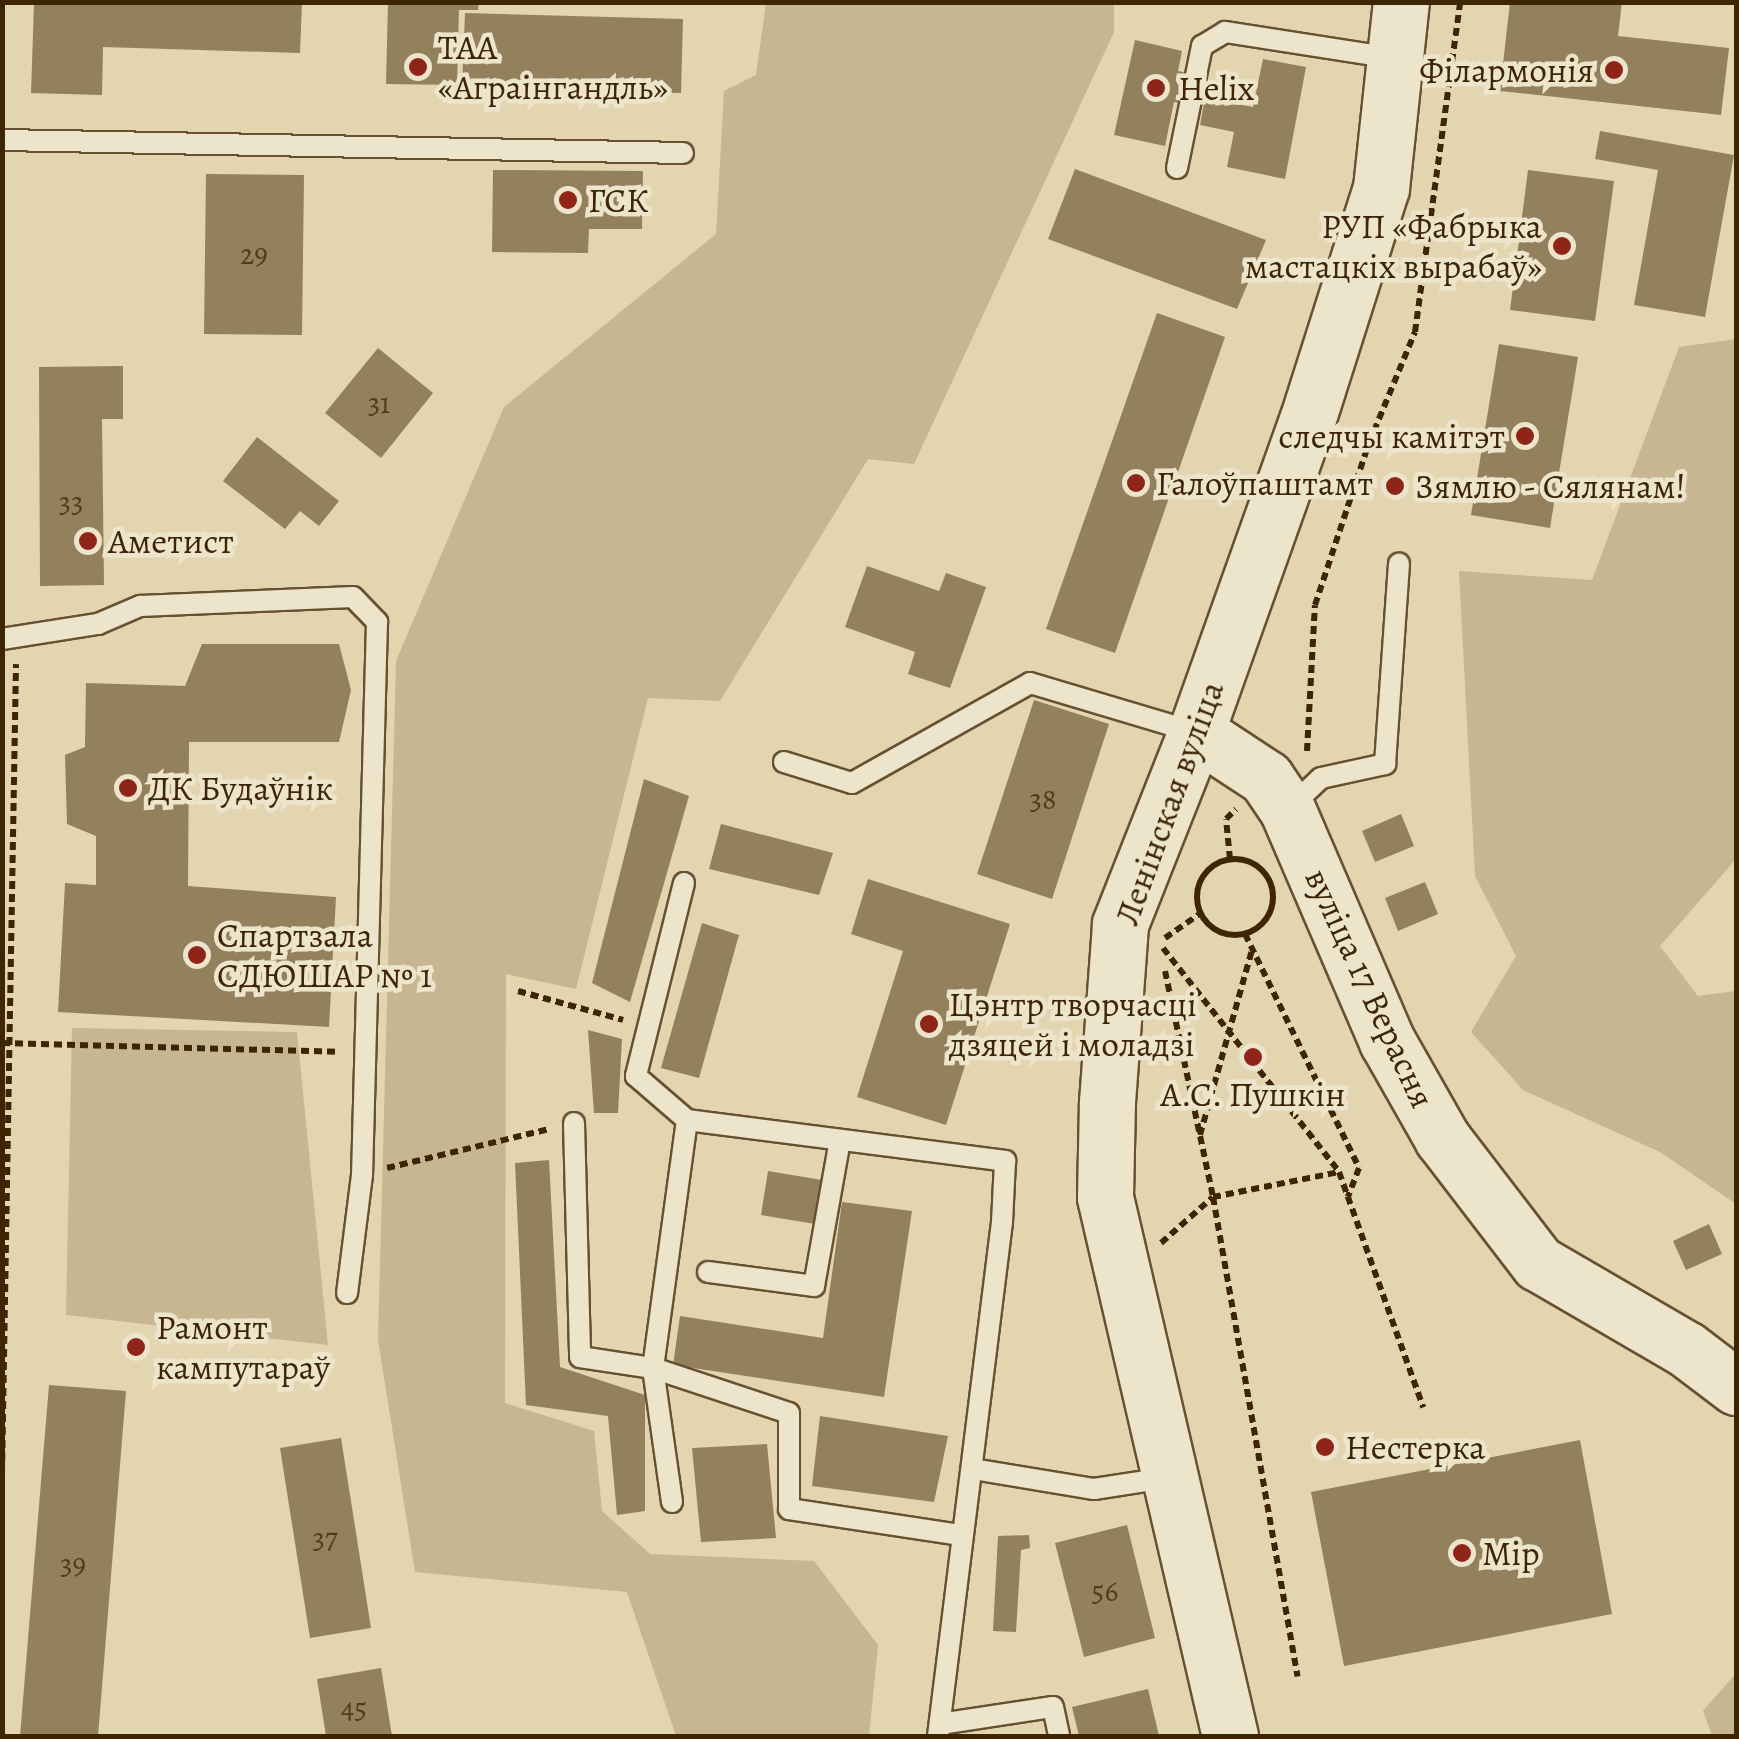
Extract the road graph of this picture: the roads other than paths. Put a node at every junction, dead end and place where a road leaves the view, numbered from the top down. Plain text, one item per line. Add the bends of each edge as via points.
1 (1401, 2) edge
2 (1395, 58) junction
3 (2, 140) edge
4 (683, 153) dead end
5 (1177, 168) dead end
6 (1399, 562) dead end
7 (9, 638) edge
8 (1196, 732) junction
9 (784, 762) dead end
10 (1277, 794) junction
11 (684, 883) dead end
12 (687, 1120) junction
13 (574, 1123) road end
14 (840, 1140) junction
15 (708, 1272) dead end
16 (346, 1293) dead end
17 (652, 1368) junction
18 (1736, 1387) edge
19 (973, 1469) junction
20 (1168, 1478) junction
21 (672, 1502) dead end
22 (961, 1535) junction
23 (939, 1730) edge
24 (1059, 1736) edge
25 (1230, 1736) edge

1 - 2 main road, Ленінская вуліца
2 - 5 lane via 1225,32 1202,46
2 - 8 main road, Ленінская вуліца via 1381,188 1307,422
3 - 4 lane
6 - 10 lane via 1384,764
7 - 16 lane via 98,624 140,606 314,598 353,597 377,622 362,1174
8 - 9 lane via 1030,683 852,783
8 - 10 main road
8 - 20 main road, Ленінская вуліца via 1120,924 1107,1102 1106,1197
10 - 18 main road, вуліца 17 Верасня via 1387,1041 1442,1138 1538,1263
11 - 12 lane via 636,1076
12 - 14 lane
12 - 17 lane
13 - 17 lane via 580,1358
14 - 15 lane via 814,1286
14 - 19 lane via 1005,1161
17 - 21 lane
17 - 22 lane via 788,1413 789,1509
19 - 20 lane via 1094,1489
19 - 22 lane
20 - 25 main road, Ленінская вуліца
22 - 23 lane
23 - 24 lane via 1053,1707

